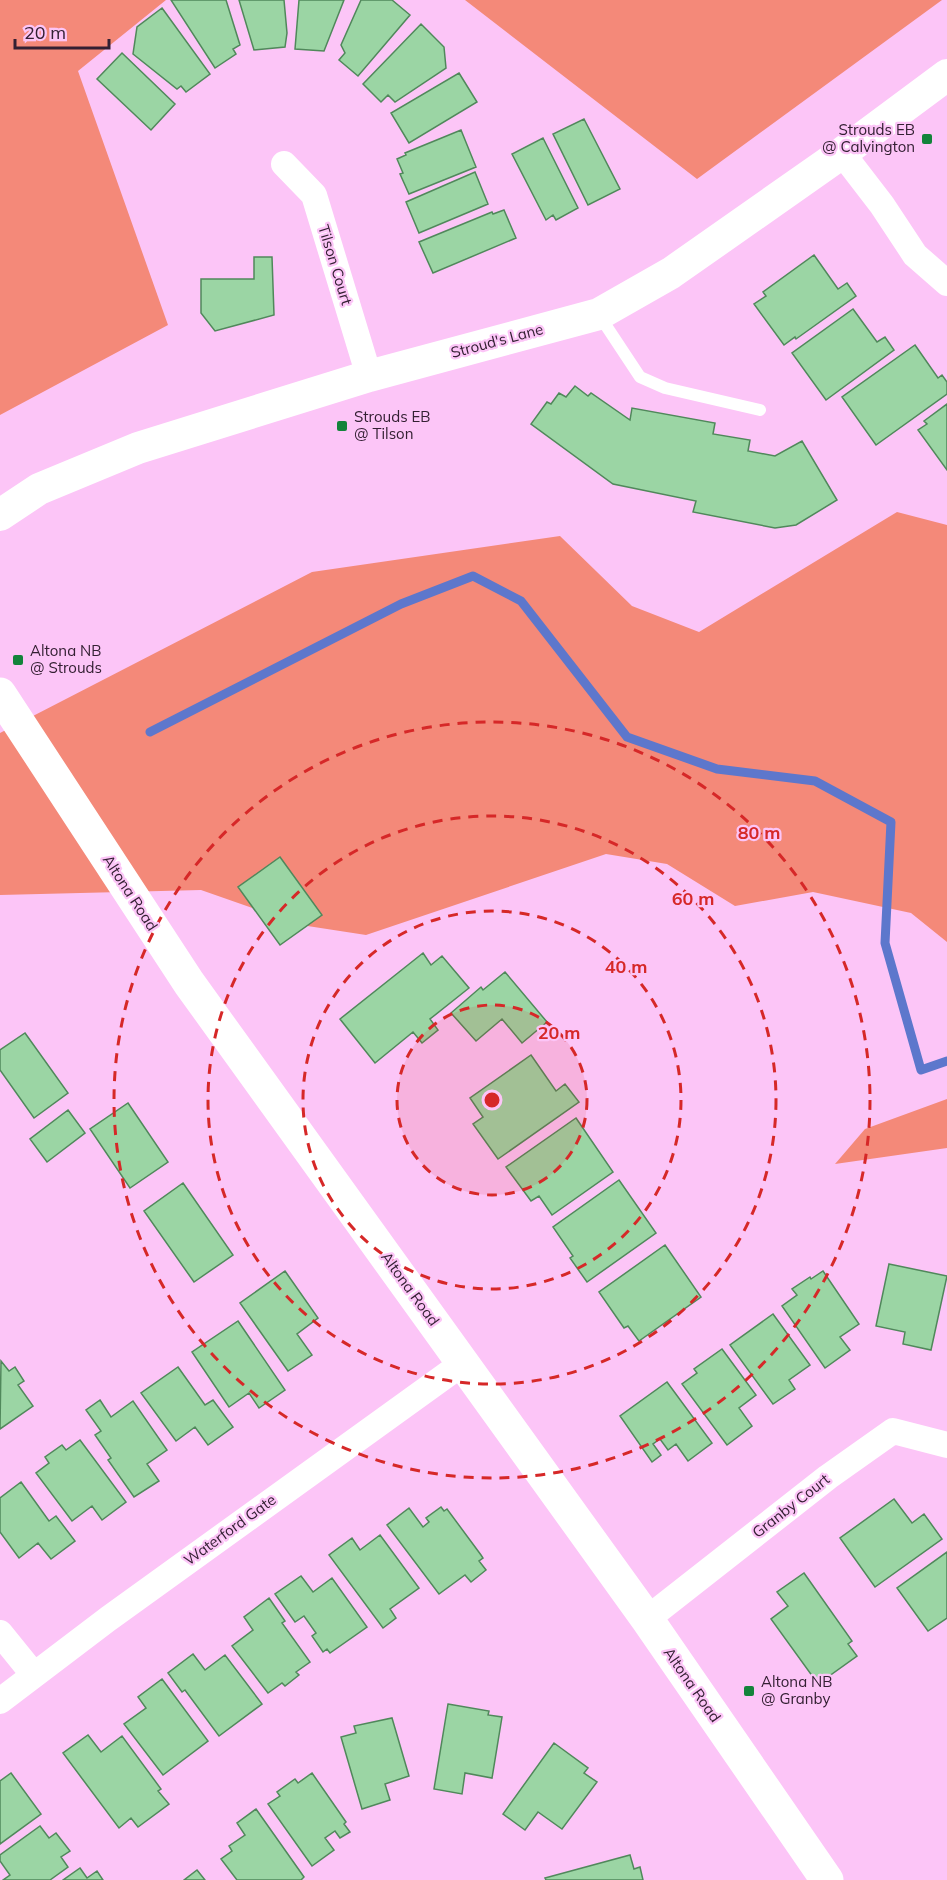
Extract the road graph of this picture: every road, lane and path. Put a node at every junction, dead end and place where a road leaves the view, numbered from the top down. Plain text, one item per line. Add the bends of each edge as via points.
1 (947, 75) edge
2 (842, 153) junction
3 (284, 164) dead end
4 (947, 284) edge
5 (599, 314) junction
6 (369, 376) junction
7 (760, 410) dead end
8 (0, 515) edge
9 (0, 694) edge
10 (463, 1363) junction
11 (947, 1445) edge
12 (647, 1619) junction
13 (0, 1633) edge
14 (34, 1675) junction
15 (0, 1701) edge
16 (827, 1880) edge

1 - 2 street, Stroud's Lane
2 - 4 street via 915,255
2 - 5 street, Stroud's Lane via 671,273
3 - 6 street, Tilson Court via 314,195
5 - 6 street, Stroud's Lane
5 - 7 lane via 640,377 665,388
6 - 8 street, Stroud's Lane via 138,448 39,489
9 - 10 main road, Altona Road via 189,983
10 - 12 main road, Altona Road
10 - 14 street, Waterford Gate
11 - 12 street, Granby Court via 893,1431 828,1476
12 - 16 main road, Altona Road
13 - 14 street
14 - 15 street, Waterford Gate

